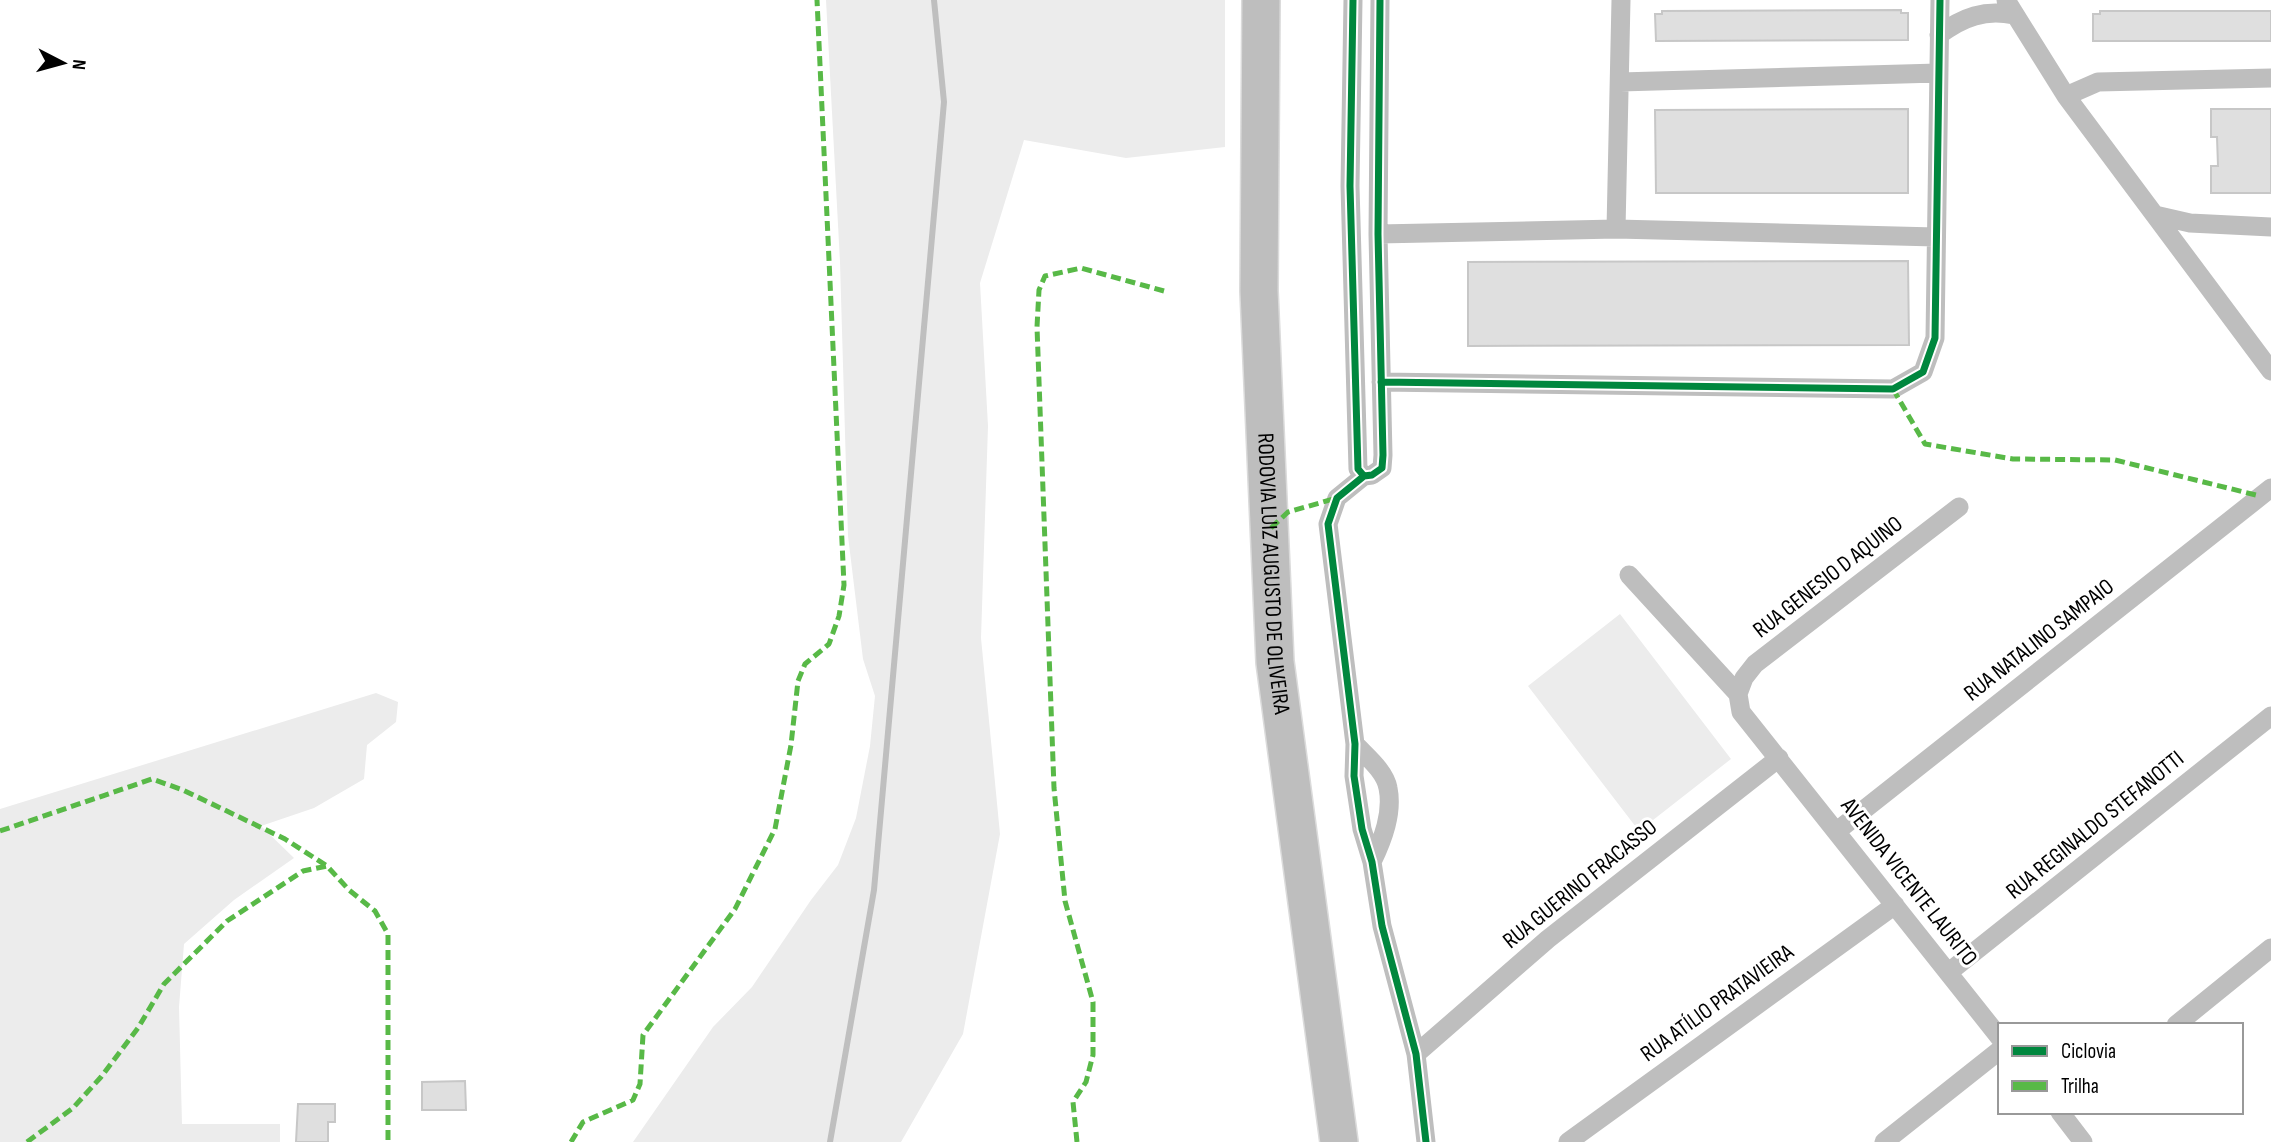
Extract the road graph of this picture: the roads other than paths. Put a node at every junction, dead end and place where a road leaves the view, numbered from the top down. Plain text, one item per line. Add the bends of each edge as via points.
1 (1261, 0) edge
2 (1353, 0) edge
3 (1380, 0) edge
4 (1621, 0) edge
5 (1940, 0) edge
6 (2008, 5) edge
7 (1939, 35) junction
8 (1938, 73) junction
9 (2271, 78) edge
10 (1620, 82) junction
11 (2066, 96) junction
12 (2155, 215) junction
13 (2271, 227) edge
14 (1616, 229) junction
15 (1378, 234) junction
16 (1936, 237) junction
17 (2271, 371) edge
18 (1381, 382) junction
19 (1364, 476) junction
20 (2271, 488) edge
21 (1959, 507) dead end
22 (1629, 575) dead end
23 (1738, 694) junction
24 (2271, 716) edge
25 (1355, 744) junction
26 (1779, 758) junction
27 (1837, 831) junction
28 (1372, 862) junction
29 (1895, 905) junction
30 (2271, 948) edge
31 (1949, 972) junction
32 (2178, 1023) edge
33 (1998, 1035) edge
34 (1998, 1052) edge
35 (1416, 1054) junction
36 (2065, 1114) edge
37 (1339, 1142) edge
38 (1426, 1142) edge
39 (1568, 1142) edge
40 (1884, 1142) edge
41 (2083, 1142) edge

1 - 37 highway, RODOVIA LUIZ AUGUSTO DE OLIVEIRA via 1259,290 1275,662
2 - 19 street via 1350,186 1359,469
3 - 15 street
4 - 10 street
5 - 7 street
6 - 7 street via 1960,20
6 - 11 street
7 - 8 street
8 - 10 street
8 - 16 street
9 - 11 street via 2098,82
10 - 14 street
11 - 12 street
12 - 13 street via 2190,223
12 - 17 street
14 - 15 street
14 - 16 street
15 - 18 street
16 - 18 street via 1936,338 1923,372 1894,389
18 - 19 street via 1382,468
19 - 25 street via 1336,498 1328,524
20 - 27 street, RUA NATALINO SAMPAIO
21 - 23 street, RUA GENESIO D AQUINO via 1755,664
22 - 23 street, AVENIDA VICENTE LAURITO
23 - 26 street, AVENIDA VICENTE LAURITO via 1741,712
24 - 31 street, RUA REGINALDO STEFANOTTI
25 - 28 street via 1356,789
25 - 28 street via 1388,786 1384,839
26 - 27 street, AVENIDA VICENTE LAURITO
26 - 35 street, RUA GUERINO FRACASSO via 1548,939
27 - 29 street, AVENIDA VICENTE LAURITO
28 - 35 street via 1382,926
29 - 31 street, AVENIDA VICENTE LAURITO
29 - 39 street, RUA ATÍLIO PRATAVIEIRA
30 - 32 street
31 - 33 street, AVENIDA VICENTE LAURITO
34 - 40 street
35 - 38 street
36 - 41 street

